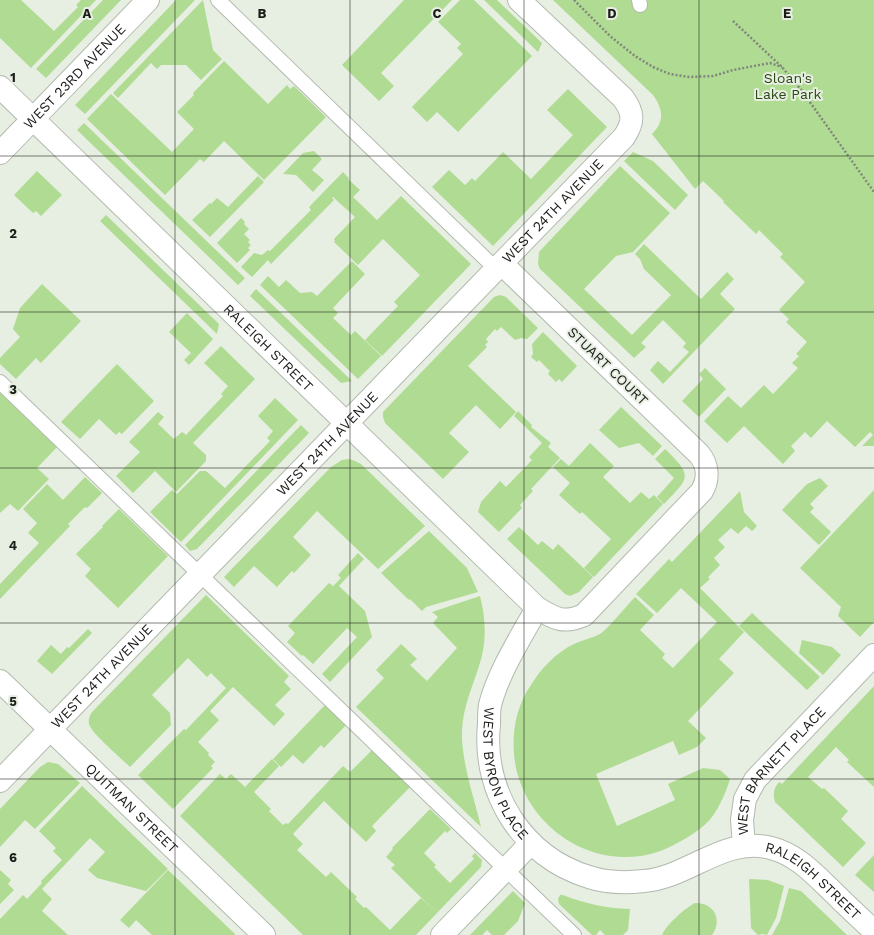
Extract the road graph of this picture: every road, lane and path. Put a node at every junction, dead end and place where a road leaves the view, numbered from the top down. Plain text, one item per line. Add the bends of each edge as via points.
1 (148, 0) edge
2 (218, 0) edge
3 (519, 0) edge
4 (574, 0) edge
5 (734, 21) dead end
6 (782, 67) junction
7 (0, 87) edge
8 (32, 119) junction
9 (0, 153) edge
10 (874, 192) edge
11 (499, 266) junction
12 (0, 382) edge
13 (347, 424) junction
14 (200, 575) junction
15 (537, 608) junction
16 (874, 655) edge
17 (0, 681) edge
18 (50, 729) junction
19 (0, 781) edge
20 (531, 843) junction
21 (744, 846) junction
22 (506, 869) junction
23 (874, 931) edge
24 (264, 935) edge
25 (442, 935) edge
26 (574, 935) edge

1 - 8 street, WEST 23RD AVENUE
2 - 11 lane
3 - 11 street, WEST 24TH AVENUE via 623,98 632,113 632,122 624,137
4 - 6 path via 610,36 635,56 670,74 689,77 713,76 770,63
5 - 6 path
6 - 10 path
7 - 8 street, RALEIGH STREET
8 - 9 street, WEST 23RD AVENUE
8 - 13 street, RALEIGH STREET
11 - 13 street, WEST 24TH AVENUE
11 - 15 street, STUART COURT via 699,454 707,472 702,491 584,615 563,620 549,616
12 - 14 lane
13 - 14 street, WEST 24TH AVENUE
13 - 15 street, RALEIGH STREET
14 - 18 street, WEST 24TH AVENUE
14 - 22 lane
15 - 20 street, WEST BYRON PLACE via 502,671 490,705 487,738 490,767 497,791 507,812
16 - 21 street, WEST BARNETT PLACE via 755,780 745,799 742,820
17 - 18 street, QUITMAN STREET
18 - 19 street, WEST 24TH AVENUE
18 - 24 street, QUITMAN STREET
20 - 21 street, WEST BARNETT PLACE via 559,864 575,872 590,878 617,882 646,881 674,874 720,852
20 - 22 street, WEST BYRON PLACE
21 - 23 street, RALEIGH STREET via 770,848 794,857
22 - 25 street, WEST BYRON PLACE
22 - 26 lane

